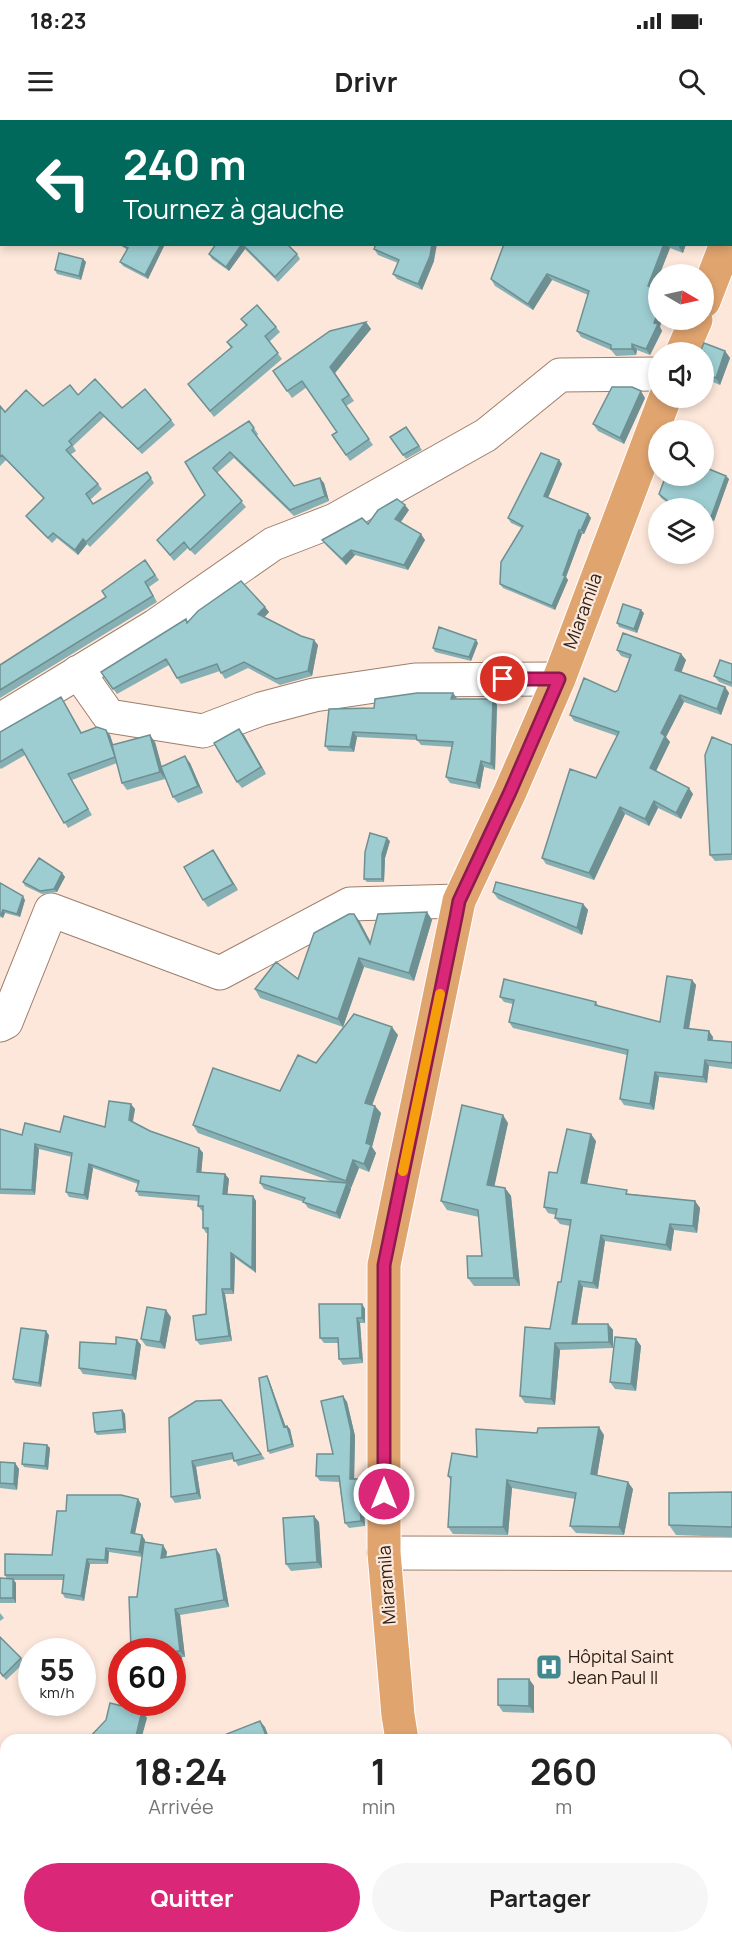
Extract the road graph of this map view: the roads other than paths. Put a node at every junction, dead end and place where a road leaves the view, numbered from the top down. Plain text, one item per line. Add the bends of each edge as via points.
1 (725, 246) edge
2 (714, 275) edge
3 (648, 374) edge
4 (660, 408) edge
5 (78, 672) junction
6 (559, 679) junction
7 (0, 720) edge
8 (459, 901) junction
9 (0, 1025) edge
10 (384, 1553) junction
11 (732, 1554) edge
12 (401, 1734) edge

1 - 2 main road
3 - 5 street via 560,375 486,435 335,520 273,544 155,626
4 - 6 main road, Miaramila
5 - 6 street via 109,716 203,731 261,709 314,695 415,680
5 - 7 street
6 - 8 main road, Miaramila
8 - 9 street via 350,904 220,973 51,910 6,1022
8 - 10 main road, Miaramila via 384,1265
10 - 11 street
10 - 12 main road, Miaramila

